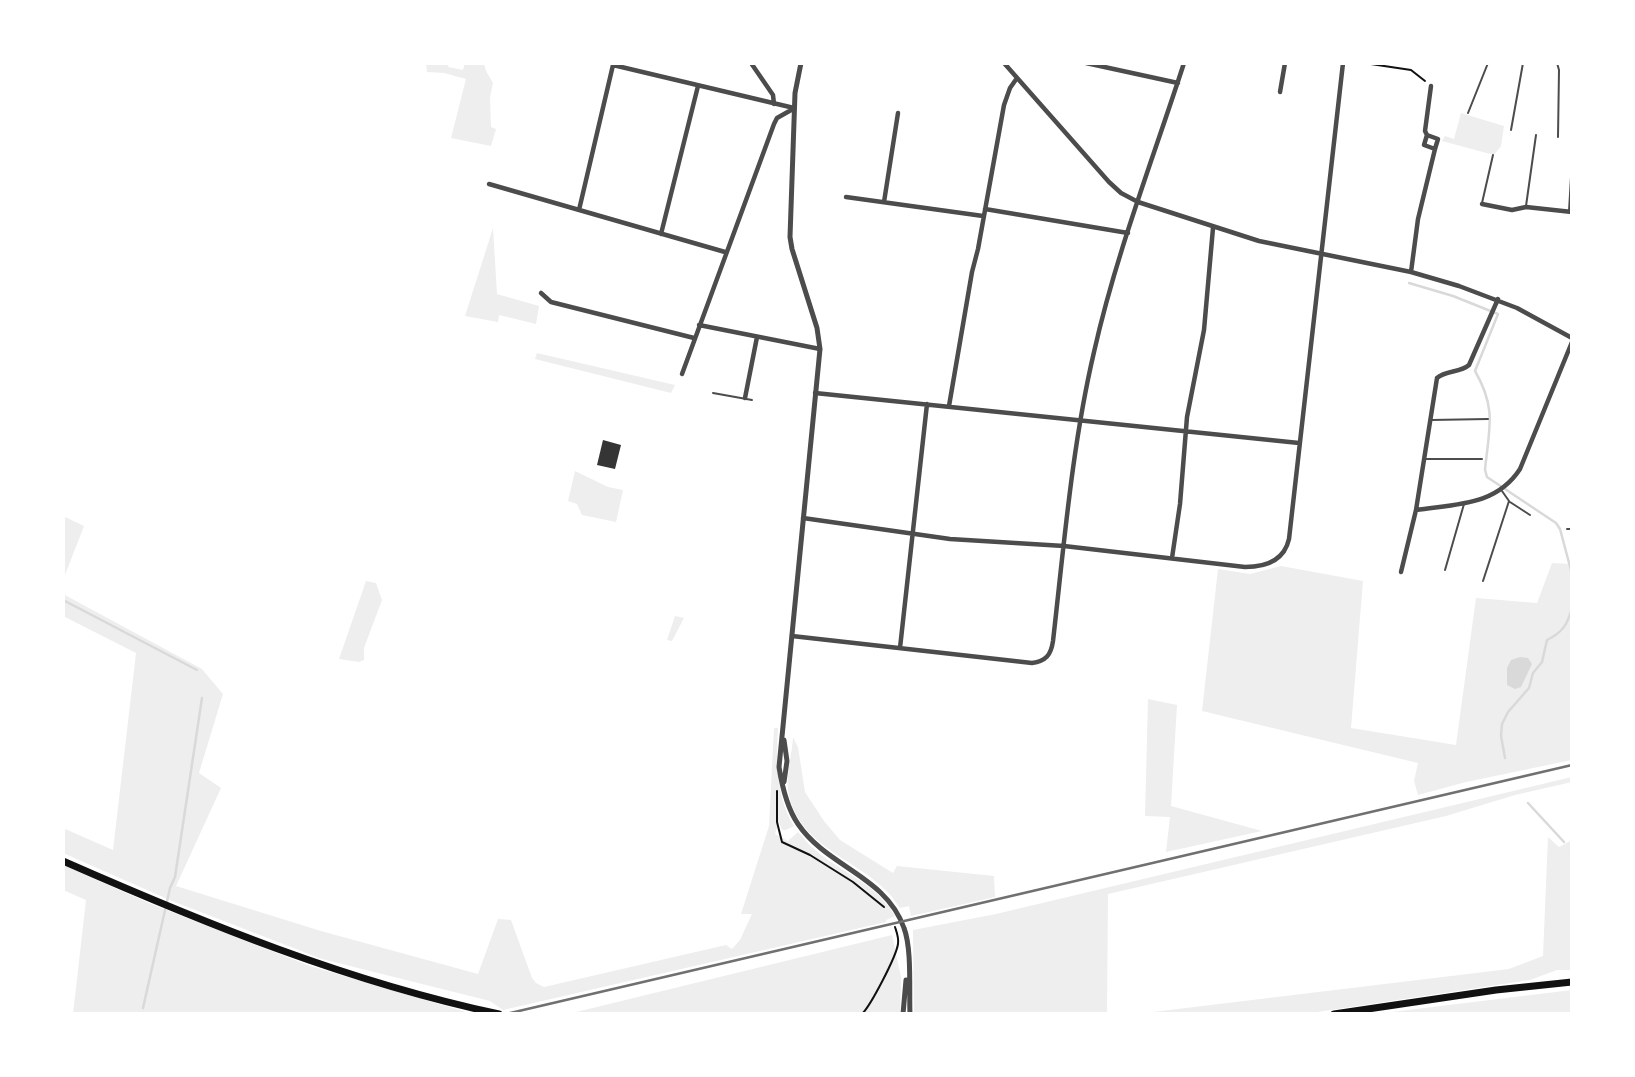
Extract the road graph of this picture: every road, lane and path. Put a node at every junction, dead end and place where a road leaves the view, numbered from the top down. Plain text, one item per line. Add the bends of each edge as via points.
1 (751, 63) edge
2 (801, 63) edge
3 (1004, 63) edge
4 (1086, 63) edge
5 (1184, 63) edge
6 (1285, 63) edge
7 (1343, 63) edge
8 (1364, 63) edge
9 (1488, 63) edge
10 (1524, 63) edge
11 (1557, 63) edge
12 (1017, 78) junction
13 (1178, 83) junction
14 (698, 86) junction
15 (1431, 86) joint
16 (1280, 92) dead end
17 (774, 104) junction
18 (794, 108) junction
19 (898, 113) dead end
20 (1468, 113) dead end
21 (1511, 131) dead end
22 (1427, 135) junction
23 (1536, 135) dead end
24 (1558, 137) dead end
25 (1435, 149) junction
26 (1493, 155) dead end
27 (1572, 160) edge
28 (489, 184) dead end
29 (846, 197) dead end
30 (884, 202) junction
31 (1138, 202) junction
32 (1482, 204) joint
33 (1526, 206) junction
34 (985, 209) junction
35 (579, 210) junction
36 (1570, 212) edge
37 (983, 216) junction
38 (1213, 228) junction
39 (1128, 233) junction
40 (661, 234) junction
41 (725, 251) junction
42 (1321, 253) junction
43 (1411, 272) junction
44 (541, 293) dead end
45 (1498, 299) junction
46 (699, 325) junction
47 (757, 337) junction
48 (694, 338) junction
49 (1572, 340) edge
50 (820, 349) junction
51 (682, 374) dead end
52 (713, 393) dead end
53 (815, 393) junction
54 (745, 398) junction
55 (752, 400) dead end
56 (927, 404) junction
57 (950, 406) junction
58 (1488, 419) dead end
59 (1080, 420) junction
60 (1430, 420) junction
61 (1185, 432) junction
62 (1299, 443) junction
63 (1424, 459) junction
64 (1482, 459) dead end
65 (1504, 489) junction
66 (1509, 501) junction
67 (1465, 503) junction
68 (1416, 510) junction
69 (1530, 515) dead end
70 (802, 518) junction
71 (1567, 529) dead end
72 (1572, 529) edge
73 (913, 534) junction
74 (1064, 546) junction
75 (1172, 558) junction
76 (1445, 570) dead end
77 (1401, 572) dead end
78 (1483, 581) dead end
79 (792, 636) junction
80 (900, 648) junction
81 (777, 817) dead end
82 (63, 861) edge
83 (884, 908) dead end
84 (894, 921) dead end
85 (908, 970) junction
86 (1572, 982) edge
87 (499, 1014) edge
88 (862, 1014) edge
89 (903, 1014) edge
90 (910, 1014) edge
91 (1334, 1014) edge

1 - 17 street via 773,95
2 - 18 street
3 - 12 street
4 - 13 street
5 - 13 street
6 - 16 street
7 - 42 street
8 - 15 path via 1411,70
9 - 20 lane
10 - 21 lane
11 - 24 lane
12 - 31 street via 1109,182
12 - 34 street via 1004,105
13 - 31 street
14 - 17 street
14 - 35 street via 613,65
14 - 40 street
15 - 22 street
17 - 18 street
18 - 41 street via 774,124
18 - 50 street via 791,244
19 - 30 street
22 - 25 street via 1424,145
22 - 25 street via 1438,139
23 - 33 lane
25 - 43 street
26 - 32 lane
27 - 36 lane
28 - 35 street
29 - 30 street
30 - 37 street
31 - 38 street
31 - 39 street
32 - 33 street via 1512,210
33 - 36 street
34 - 37 street
34 - 39 street
35 - 40 street
37 - 57 street
38 - 42 street
38 - 61 street via 1204,330
39 - 59 street via 1097,337
40 - 41 street
41 - 46 street
42 - 43 street
42 - 62 street
43 - 45 street
44 - 48 street via 551,302
45 - 49 street
45 - 60 street via 1469,365 1437,379
46 - 47 street
46 - 48 street
47 - 50 street
47 - 54 street
48 - 51 street
49 - 65 street via 1520,469
50 - 53 street
52 - 54 lane
53 - 56 street
53 - 70 street
54 - 55 lane
56 - 57 street
56 - 73 street
57 - 59 street
58 - 60 lane
59 - 61 street
59 - 74 street
60 - 63 street
61 - 62 street
61 - 75 street
62 - 75 street via 1289,539 1282,555 1257,567
63 - 64 lane
63 - 68 street
65 - 66 lane
65 - 67 street
66 - 69 lane
66 - 78 lane
67 - 68 street
67 - 76 lane
68 - 77 street
70 - 73 street
70 - 79 street
71 - 72 lane
73 - 74 street
73 - 80 street
74 - 75 street
74 - 80 street via 1054,641 1045,659 1032,663
79 - 80 street
79 - 85 street via 783,738 787,761 784,785 790,809 821,849 879,889 890,902 906,935
81 - 83 path via 782,842 853,882
82 - 87 main road via 315,963
84 - 88 path via 898,946
85 - 89 street
85 - 90 street
86 - 91 main road

